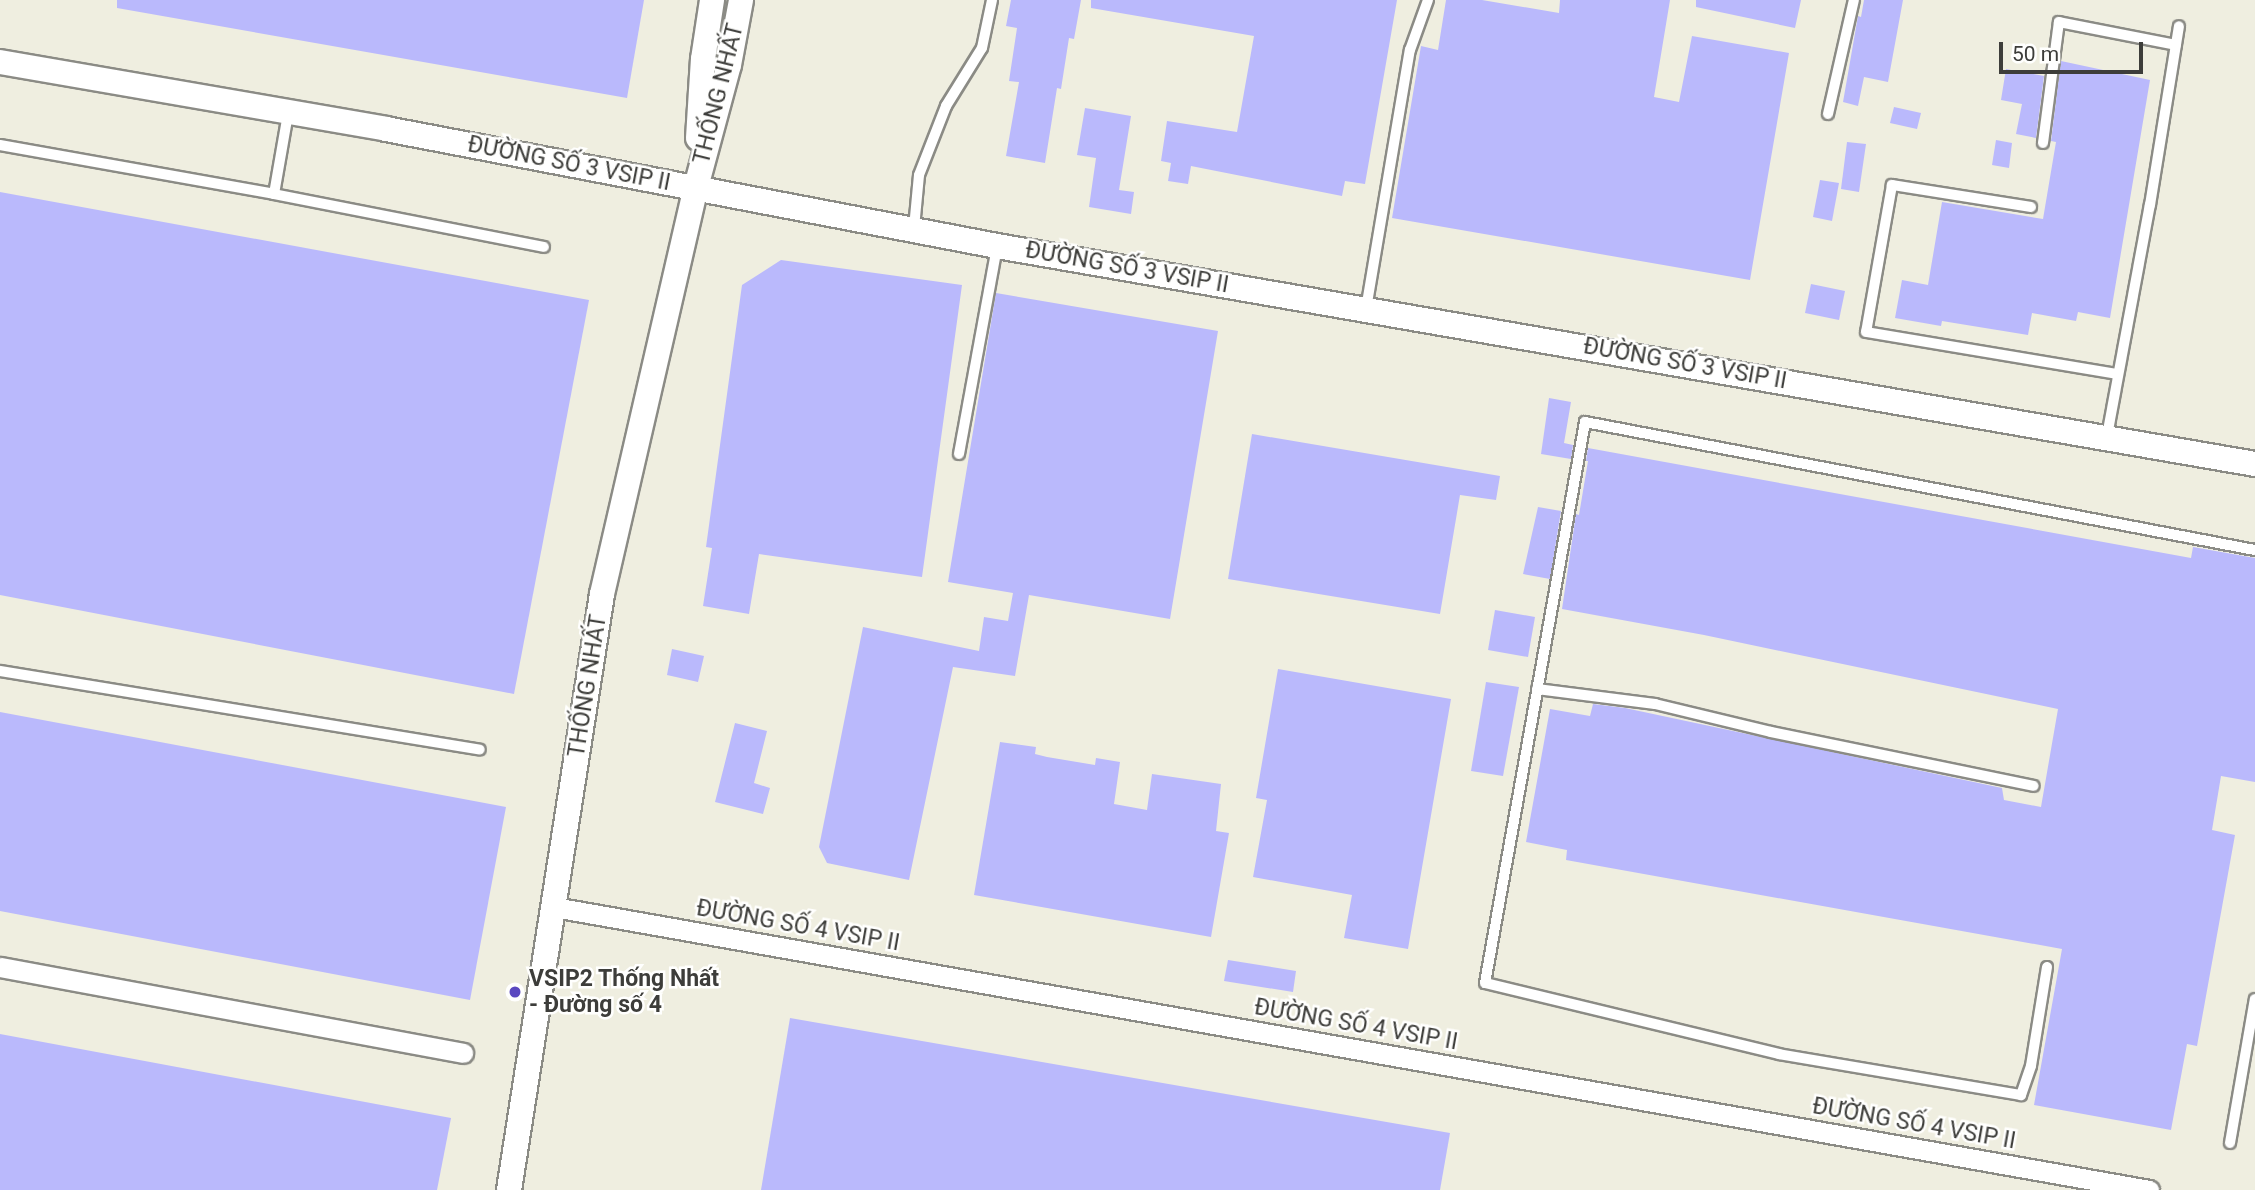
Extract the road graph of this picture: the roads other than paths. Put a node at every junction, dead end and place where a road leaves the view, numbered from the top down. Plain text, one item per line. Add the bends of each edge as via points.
1 (712, 0) edge
2 (741, 0) edge
3 (992, 0) edge
4 (1428, 0) edge
5 (1854, 0) edge
6 (2179, 26) dead end
7 (2176, 45) junction
8 (0, 62) edge
9 (288, 112) junction
10 (1828, 114) dead end
11 (2043, 143) dead end
12 (0, 145) edge
13 (695, 187) junction
14 (274, 194) junction
15 (2031, 207) dead end
16 (914, 228) junction
17 (997, 246) junction
18 (544, 247) dead end
19 (1366, 309) junction
20 (2118, 374) junction
21 (2107, 437) junction
22 (959, 454) dead end
23 (2255, 464) edge
24 (2255, 550) edge
25 (0, 671) edge
26 (1537, 689) junction
27 (480, 750) dead end
28 (2034, 786) dead end
29 (554, 908) junction
30 (0, 967) edge
31 (2047, 967) dead end
32 (2255, 999) edge
33 (463, 1054) dead end
34 (2230, 1143) dead end
35 (509, 1190) edge
36 (2150, 1190) edge

1 - 13 street, THỐNG NHẤT via 703,59
2 - 13 street, THỐNG NHẤT via 729,65
3 - 16 lane via 982,48 946,106 925,155
4 - 19 lane via 1410,51
5 - 10 lane
6 - 7 lane
7 - 11 lane via 2059,22
7 - 20 lane
8 - 9 street, ĐƯỜNG SỐ 3 VSIP II
9 - 13 street, ĐƯỜNG SỐ 3 VSIP II
9 - 14 lane
12 - 14 lane
13 - 16 street, ĐƯỜNG SỐ 3 VSIP II
13 - 29 street, THỐNG NHẤT via 603,594
14 - 18 lane
15 - 20 lane via 1892,186 1866,332
16 - 17 street, ĐƯỜNG SỐ 3 VSIP II
17 - 19 street, ĐƯỜNG SỐ 3 VSIP II
17 - 22 lane
19 - 21 street, ĐƯỜNG SỐ 3 VSIP II
20 - 21 lane
21 - 23 street, ĐƯỜNG SỐ 3 VSIP II
24 - 26 lane via 1585,422
25 - 27 lane
26 - 28 lane via 1655,704
26 - 31 lane via 1485,983 1779,1054 2021,1095 2031,1066
29 - 35 street, THỐNG NHẤT
29 - 36 street, ĐƯỜNG SỐ 4 VSIP II
30 - 33 street
32 - 34 lane

